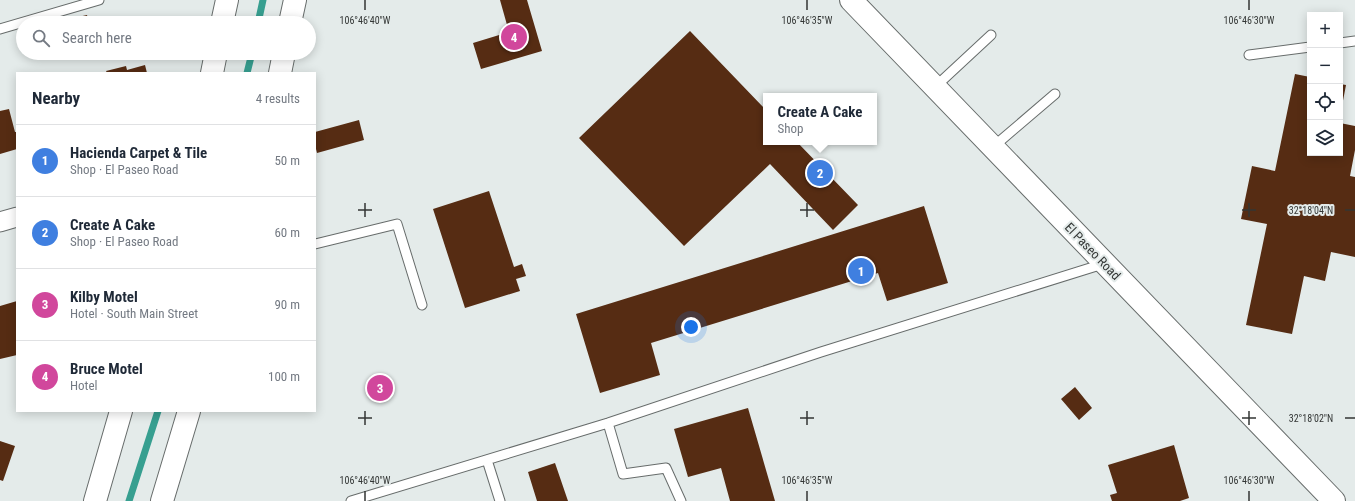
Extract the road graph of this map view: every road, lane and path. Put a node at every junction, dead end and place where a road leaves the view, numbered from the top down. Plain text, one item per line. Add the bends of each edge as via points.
1 (99, 0) edge
2 (227, 0) edge
3 (295, 0) edge
4 (851, 0) edge
5 (44, 16) edge
6 (224, 16) edge
7 (292, 16) edge
8 (16, 24) edge
9 (0, 29) edge
10 (991, 35) dead end
11 (1355, 41) edge
12 (1343, 43) edge
13 (1307, 47) edge
14 (1249, 55) dead end
15 (215, 60) edge
16 (283, 60) edge
17 (212, 72) edge
18 (280, 72) edge
19 (935, 87) junction
20 (1055, 94) dead end
21 (993, 147) junction
22 (16, 218) edge
23 (0, 222) edge
24 (316, 244) edge
25 (1105, 263) junction
26 (422, 305) dead end
27 (121, 412) edge
28 (189, 412) edge
29 (608, 423) junction
30 (487, 460) junction
31 (95, 501) edge
32 (162, 501) edge
33 (351, 501) edge
34 (500, 501) edge
35 (681, 501) edge
36 (1334, 501) edge

1 - 5 lane
2 - 6 main road
3 - 7 main road
4 - 19 main road, El Paseo Road
8 - 9 lane
10 - 19 lane
11 - 12 lane
13 - 14 lane
15 - 17 main road
16 - 18 main road
19 - 21 main road, El Paseo Road
20 - 21 lane
21 - 25 main road, El Paseo Road
22 - 23 street
24 - 26 lane via 397,224
25 - 29 lane via 821,352
25 - 36 main road, El Paseo Road
27 - 31 main road
28 - 32 main road
29 - 30 lane
29 - 35 lane via 622,474 666,468
30 - 33 lane
30 - 34 lane

